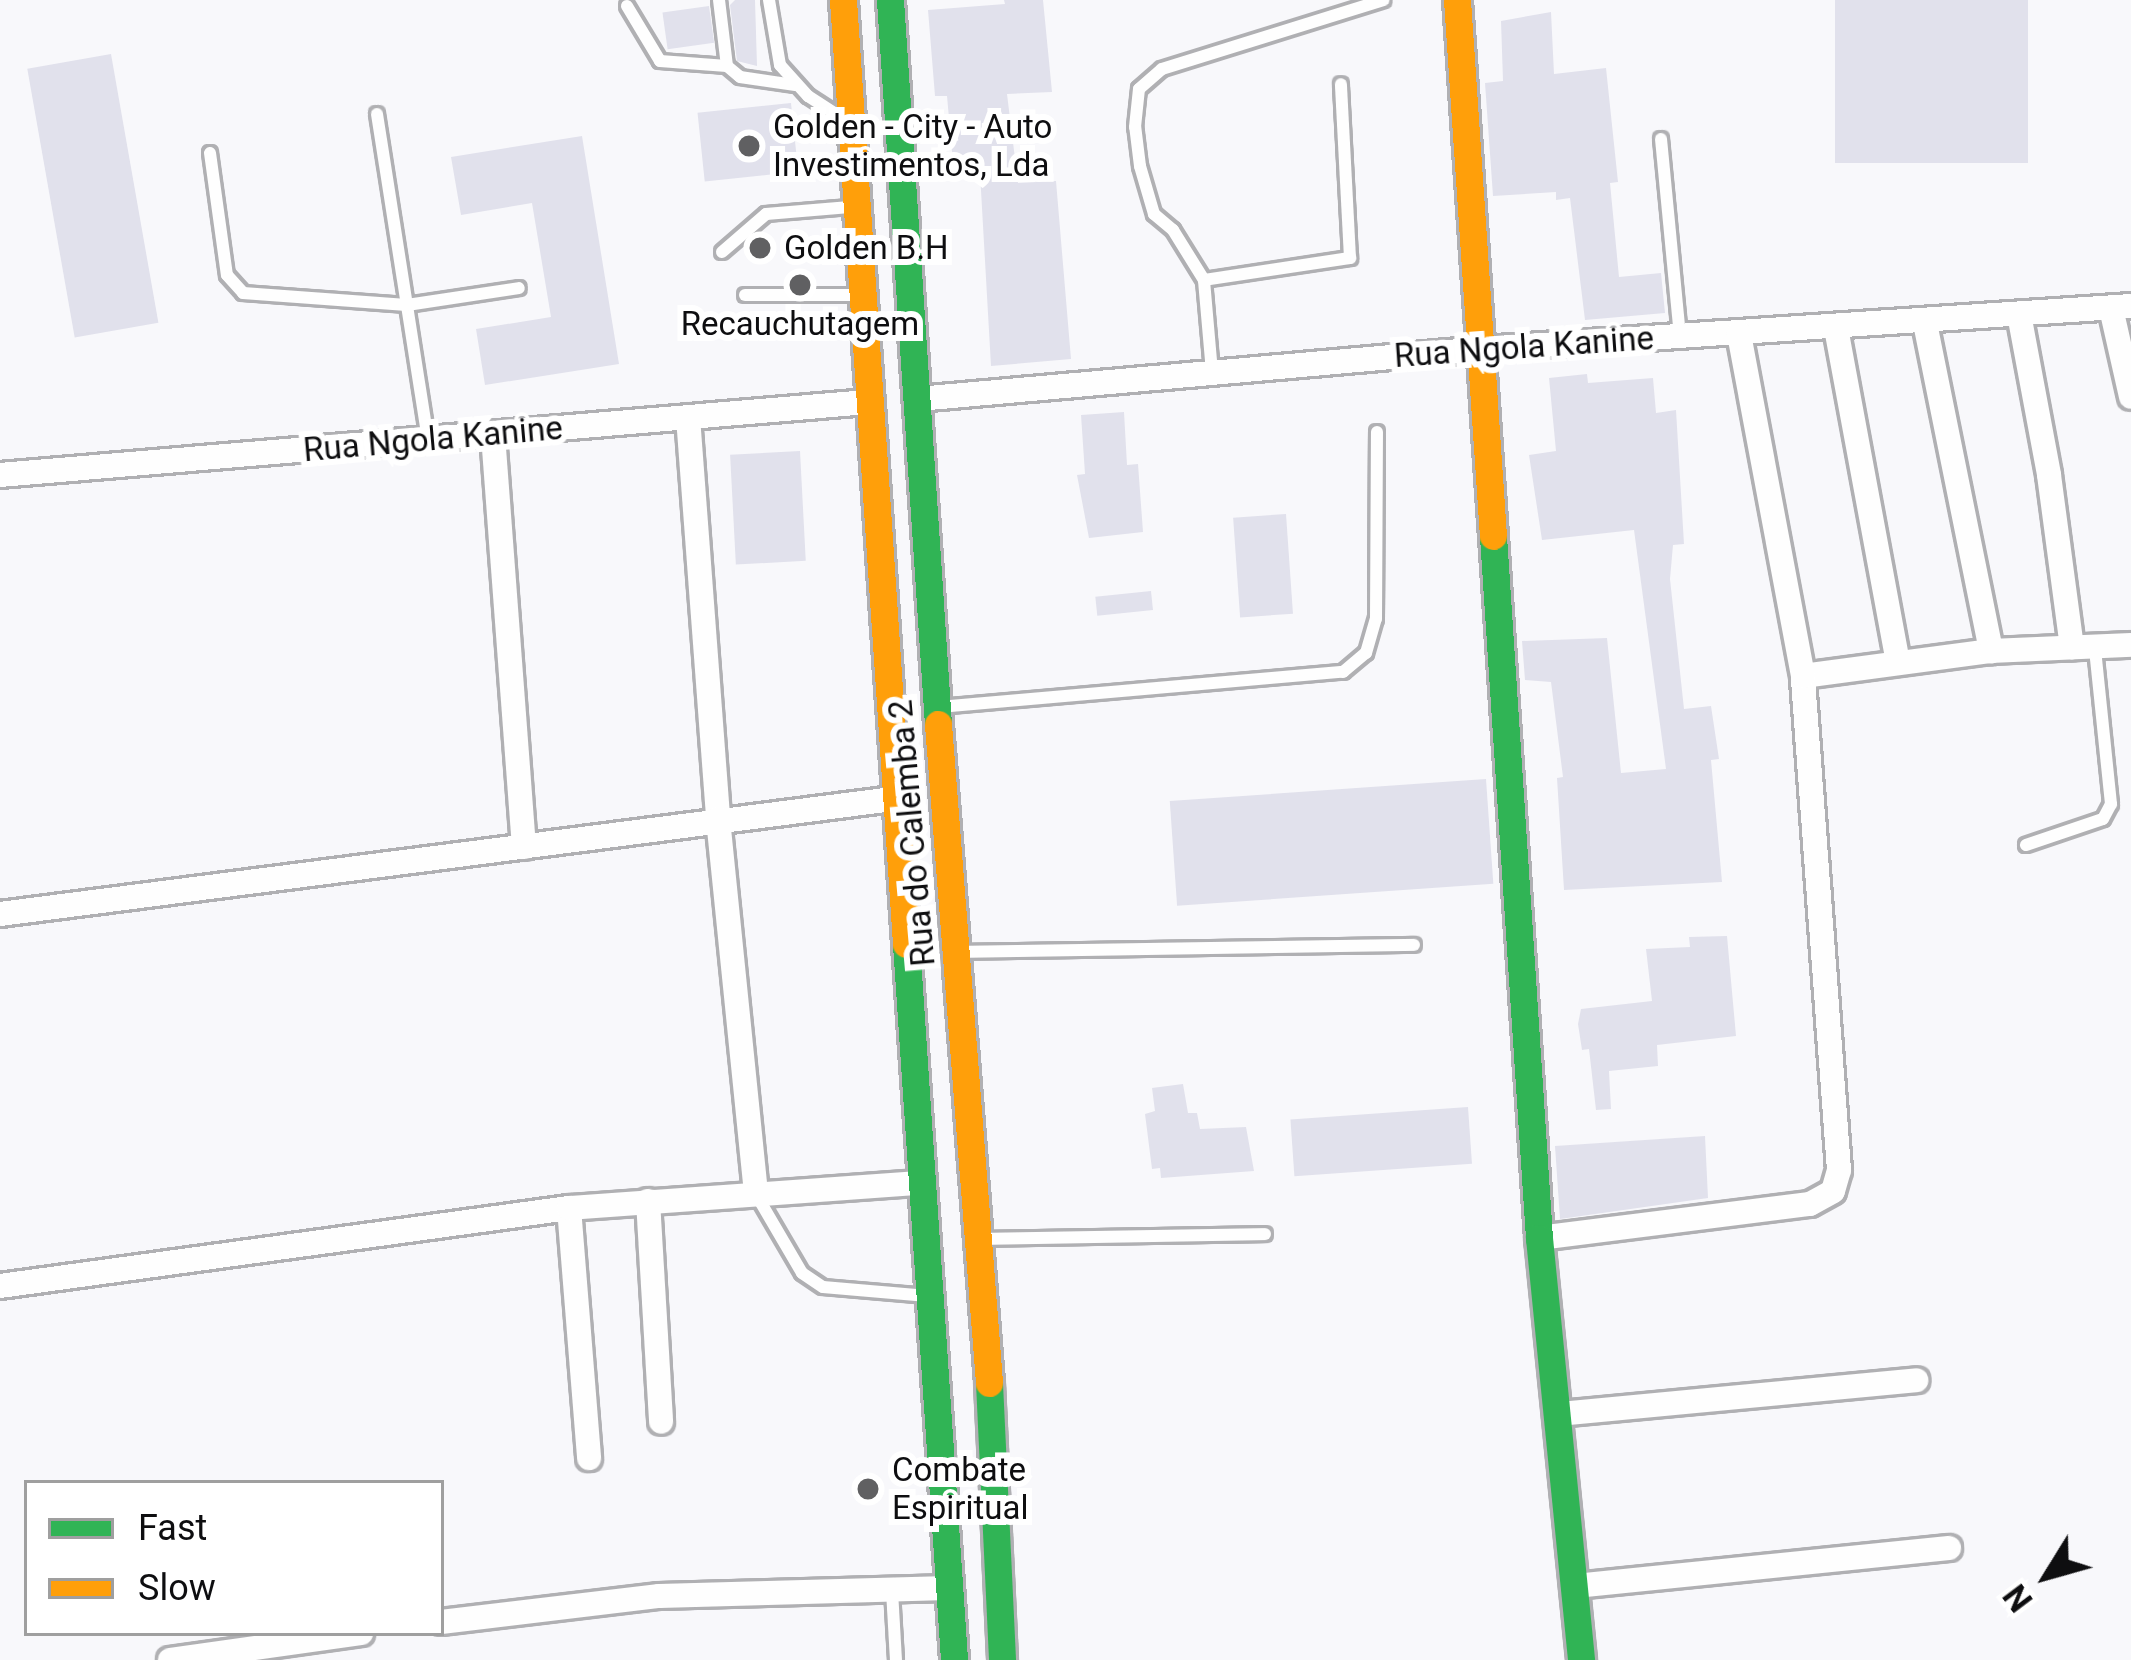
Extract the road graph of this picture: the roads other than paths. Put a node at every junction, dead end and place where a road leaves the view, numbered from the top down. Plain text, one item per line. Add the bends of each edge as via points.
1 (719, 0) edge
2 (769, 0) edge
3 (843, 0) edge
4 (890, 0) edge
5 (1384, 0) edge
6 (1457, 0) edge
7 (627, 6) dead end
8 (728, 66) junction
9 (1341, 84) dead end
10 (796, 85) junction
11 (377, 114) dead end
12 (852, 124) junction
13 (1661, 139) dead end
14 (210, 153) dead end
15 (856, 206) junction
16 (722, 252) dead end
17 (1204, 280) junction
18 (519, 288) dead end
19 (745, 295) dead end
20 (861, 295) junction
21 (407, 305) junction
22 (2121, 307) edge
23 (2020, 314) junction
24 (1925, 322) junction
25 (1836, 328) junction
26 (1739, 333) junction
27 (1680, 336) junction
28 (1481, 349) junction
29 (1212, 372) junction
30 (2131, 397) edge
31 (918, 399) junction
32 (866, 402) junction
33 (688, 417) junction
34 (1378, 432) dead end
35 (493, 435) junction
36 (428, 440) junction
37 (0, 476) edge
38 (2131, 645) edge
39 (2083, 647) junction
40 (1991, 652) junction
41 (1898, 661) junction
42 (1803, 676) junction
43 (938, 707) junction
44 (893, 799) junction
45 (718, 819) junction
46 (2026, 845) dead end
47 (524, 847) junction
48 (0, 914) edge
49 (1414, 945) dead end
50 (958, 952) junction
51 (921, 1183) junction
52 (756, 1192) junction
53 (648, 1201) junction
54 (569, 1208) junction
55 (1265, 1234) dead end
56 (1539, 1238) junction
57 (982, 1239) junction
58 (0, 1286) edge
59 (929, 1296) junction
60 (1916, 1380) dead end
61 (1559, 1414) junction
62 (661, 1422) dead end
63 (589, 1458) dead end
64 (1948, 1548) dead end
65 (1575, 1586) junction
66 (947, 1588) junction
67 (892, 1589) junction
68 (444, 1622) edge
69 (340, 1636) edge
70 (170, 1660) edge
71 (896, 1660) edge
72 (954, 1660) edge
73 (1002, 1660) edge
74 (1581, 1660) edge

1 - 8 lane
2 - 10 lane via 780,64
3 - 12 main road, Rua do Calemba 2
4 - 31 main road, Rua do Calemba 2
5 - 17 lane via 1162,69 1139,88 1135,127 1154,214
6 - 28 main road
7 - 8 lane via 660,61
8 - 10 lane via 740,77
9 - 17 lane via 1349,258
10 - 12 lane
11 - 21 lane
12 - 15 main road, Rua do Calemba 2
13 - 27 lane
14 - 21 lane via 227,275 243,293
15 - 16 lane via 766,214
15 - 20 main road, Rua do Calemba 2
17 - 29 lane
18 - 21 lane
19 - 20 lane
20 - 32 main road, Rua do Calemba 2
21 - 36 lane
22 - 23 street, Rua Ngola Kanine
22 - 30 street
23 - 24 street, Rua Ngola Kanine
23 - 39 street
24 - 25 street, Rua Ngola Kanine
24 - 40 street
25 - 26 street, Rua Ngola Kanine
25 - 41 street
26 - 27 street, Rua Ngola Kanine
26 - 42 street
27 - 28 street, Rua Ngola Kanine
28 - 29 street, Rua Ngola Kanine
28 - 56 main road
29 - 31 street, Rua Ngola Kanine
31 - 43 main road, Rua do Calemba 2
32 - 33 street, Rua Ngola Kanine
32 - 44 main road, Rua do Calemba 2
33 - 35 street, Rua Ngola Kanine
33 - 45 street
34 - 43 lane via 1376,620 1366,653 1343,672
35 - 36 street, Rua Ngola Kanine
35 - 47 street
36 - 37 street, Rua Ngola Kanine
38 - 39 street
39 - 40 street
39 - 46 lane via 2111,804 2103,819
40 - 41 street
41 - 42 street
42 - 56 street via 1838,1113 1833,1190 1810,1204
43 - 50 main road, Rua do Calemba 2
44 - 45 street
44 - 51 main road, Rua do Calemba 2
45 - 47 street
45 - 52 street
47 - 48 street
49 - 50 lane
50 - 57 main road, Rua do Calemba 2
51 - 52 street
51 - 59 main road, Rua do Calemba 2
52 - 53 street
52 - 59 lane via 802,1273 823,1287
53 - 54 street
53 - 62 street
54 - 58 street
54 - 63 street
55 - 57 lane
56 - 61 main road
57 - 73 main road, Rua do Calemba 2
59 - 66 main road, Rua do Calemba 2
60 - 61 street
61 - 65 main road
64 - 65 street
65 - 74 main road
66 - 67 street
66 - 72 main road, Rua do Calemba 2
67 - 68 street via 659,1596
67 - 71 lane
69 - 70 street

